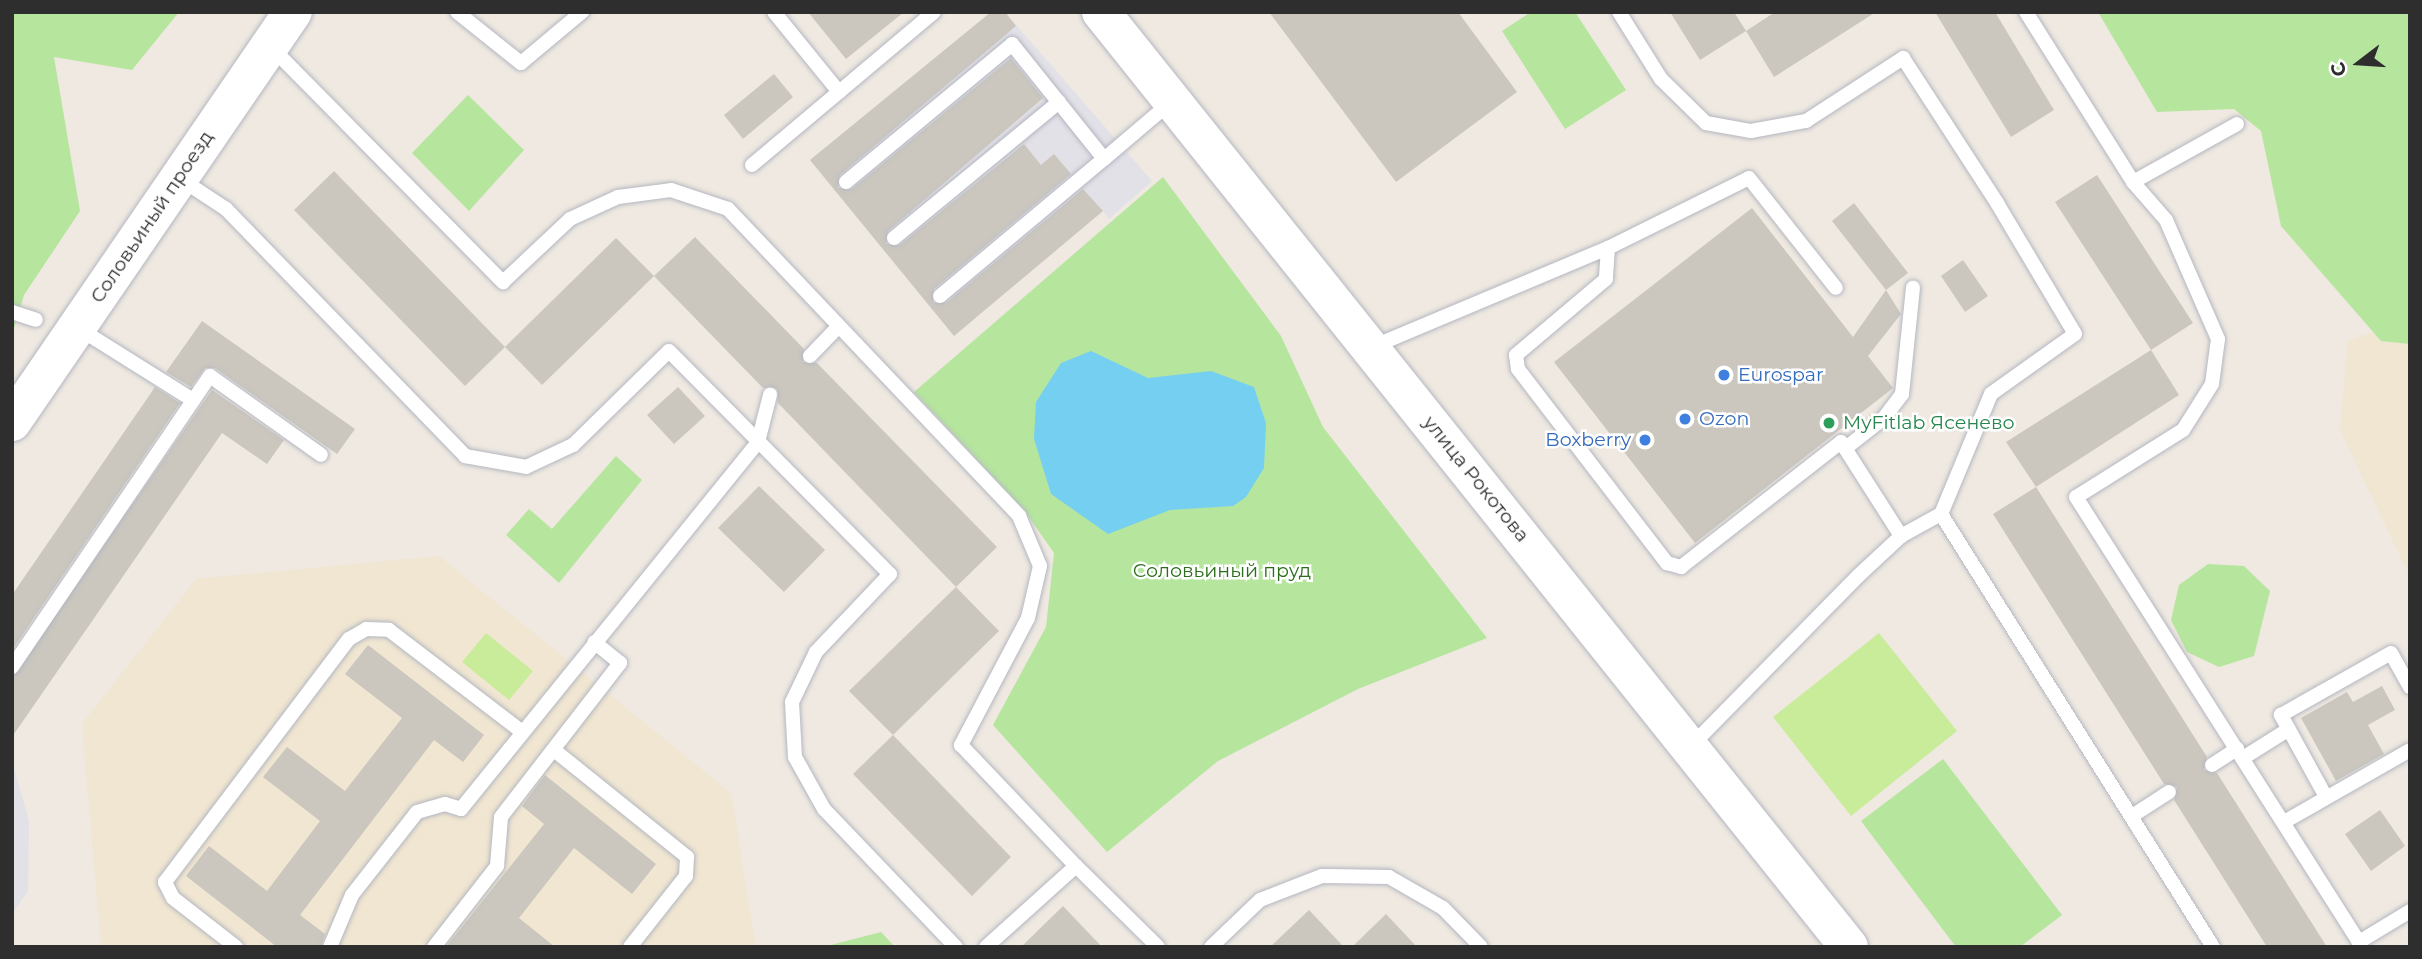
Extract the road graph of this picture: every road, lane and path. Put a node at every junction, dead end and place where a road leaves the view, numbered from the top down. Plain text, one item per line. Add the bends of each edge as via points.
1 (293, 12) edge
2 (457, 12) edge
3 (582, 12) edge
4 (774, 12) edge
5 (934, 12) edge
6 (1101, 12) edge
7 (1619, 12) edge
8 (2026, 12) edge
9 (269, 45) junction
10 (839, 92) junction
11 (1172, 101) junction
12 (1059, 102) junction
13 (2237, 124) dead end
14 (1104, 159) junction
15 (752, 164) dead end
16 (178, 178) junction
17 (846, 181) dead end
18 (2133, 182) junction
19 (894, 238) dead end
20 (1608, 248) junction
21 (1836, 288) dead end
22 (1913, 288) dead end
23 (940, 296) dead end
24 (12, 312) edge
25 (36, 320) dead end
26 (77, 327) junction
27 (838, 327) junction
28 (1371, 348) junction
29 (810, 356) dead end
30 (770, 395) dead end
31 (192, 400) junction
32 (12, 422) edge
33 (758, 442) junction
34 (1847, 447) junction
35 (321, 455) dead end
36 (1941, 514) junction
37 (1901, 536) junction
38 (594, 642) junction
39 (12, 667) edge
40 (2410, 687) edge
41 (2289, 729) junction
42 (520, 731) junction
43 (1690, 747) junction
44 (554, 750) junction
45 (2410, 750) edge
46 (2240, 753) junction
47 (2212, 765) dead end
48 (2169, 792) dead end
49 (2326, 797) junction
50 (2132, 816) junction
51 (2284, 822) junction
52 (1076, 866) junction
53 (2410, 911) edge
54 (236, 947) edge
55 (330, 947) edge
56 (435, 947) edge
57 (630, 947) edge
58 (956, 947) edge
59 (985, 947) edge
60 (1158, 947) edge
61 (1211, 947) edge
62 (1480, 947) edge
63 (1849, 947) edge
64 (2213, 947) edge

1 - 9 street, Соловьиный проезд
2 - 3 lane via 521,63
4 - 10 lane
5 - 10 lane
6 - 11 street, улица Рокотова
7 - 36 lane via 1661,79 1706,123 1751,131 1806,121 1903,58 1990,192 2075,334 1992,394
8 - 18 lane
9 - 16 street, Соловьиный проезд
9 - 27 lane via 503,282 570,219 618,197 671,190 728,209
10 - 15 lane
11 - 14 lane
11 - 28 street, улица Рокотова
12 - 14 lane
12 - 17 lane via 1012,44
12 - 19 lane
13 - 18 lane
14 - 23 lane
16 - 26 street, Соловьиный проезд
16 - 33 lane via 226,209 465,456 526,467 573,445 669,351
18 - 46 lane via 2166,220 2218,339 2212,384 2183,430 2076,497
20 - 21 lane via 1749,178
20 - 28 lane
20 - 34 lane via 1606,279 1516,355 1518,369 1668,563 1681,567 1841,442
22 - 34 lane via 1902,394 1884,418
24 - 25 lane
26 - 31 lane
26 - 32 street, Соловьиный проезд
27 - 29 lane
27 - 52 lane via 1019,516 1040,566 1028,618 961,745
28 - 43 street, улица Рокотова
30 - 33 lane
31 - 35 lane via 210,376
31 - 39 lane
33 - 38 lane
33 - 58 lane via 890,574 816,652 792,702 795,757 824,809
34 - 37 lane
36 - 37 lane
36 - 50 lane
37 - 43 lane
38 - 42 lane
38 - 44 lane via 620,663
40 - 41 lane via 2391,653 2281,715
41 - 46 lane
41 - 49 lane
42 - 54 lane via 389,630 366,629 349,639 164,882 173,898
42 - 55 lane via 461,809 445,804 417,812 352,895
43 - 63 street, улица Рокотова
44 - 56 lane via 501,817 497,866
44 - 57 lane via 687,857 686,876
45 - 49 lane
46 - 47 lane
46 - 51 lane
48 - 50 lane
49 - 51 lane
50 - 64 lane
51 - 53 lane via 2358,942
52 - 59 lane
52 - 60 lane
61 - 62 lane via 1260,900 1322,876 1389,877 1443,908

